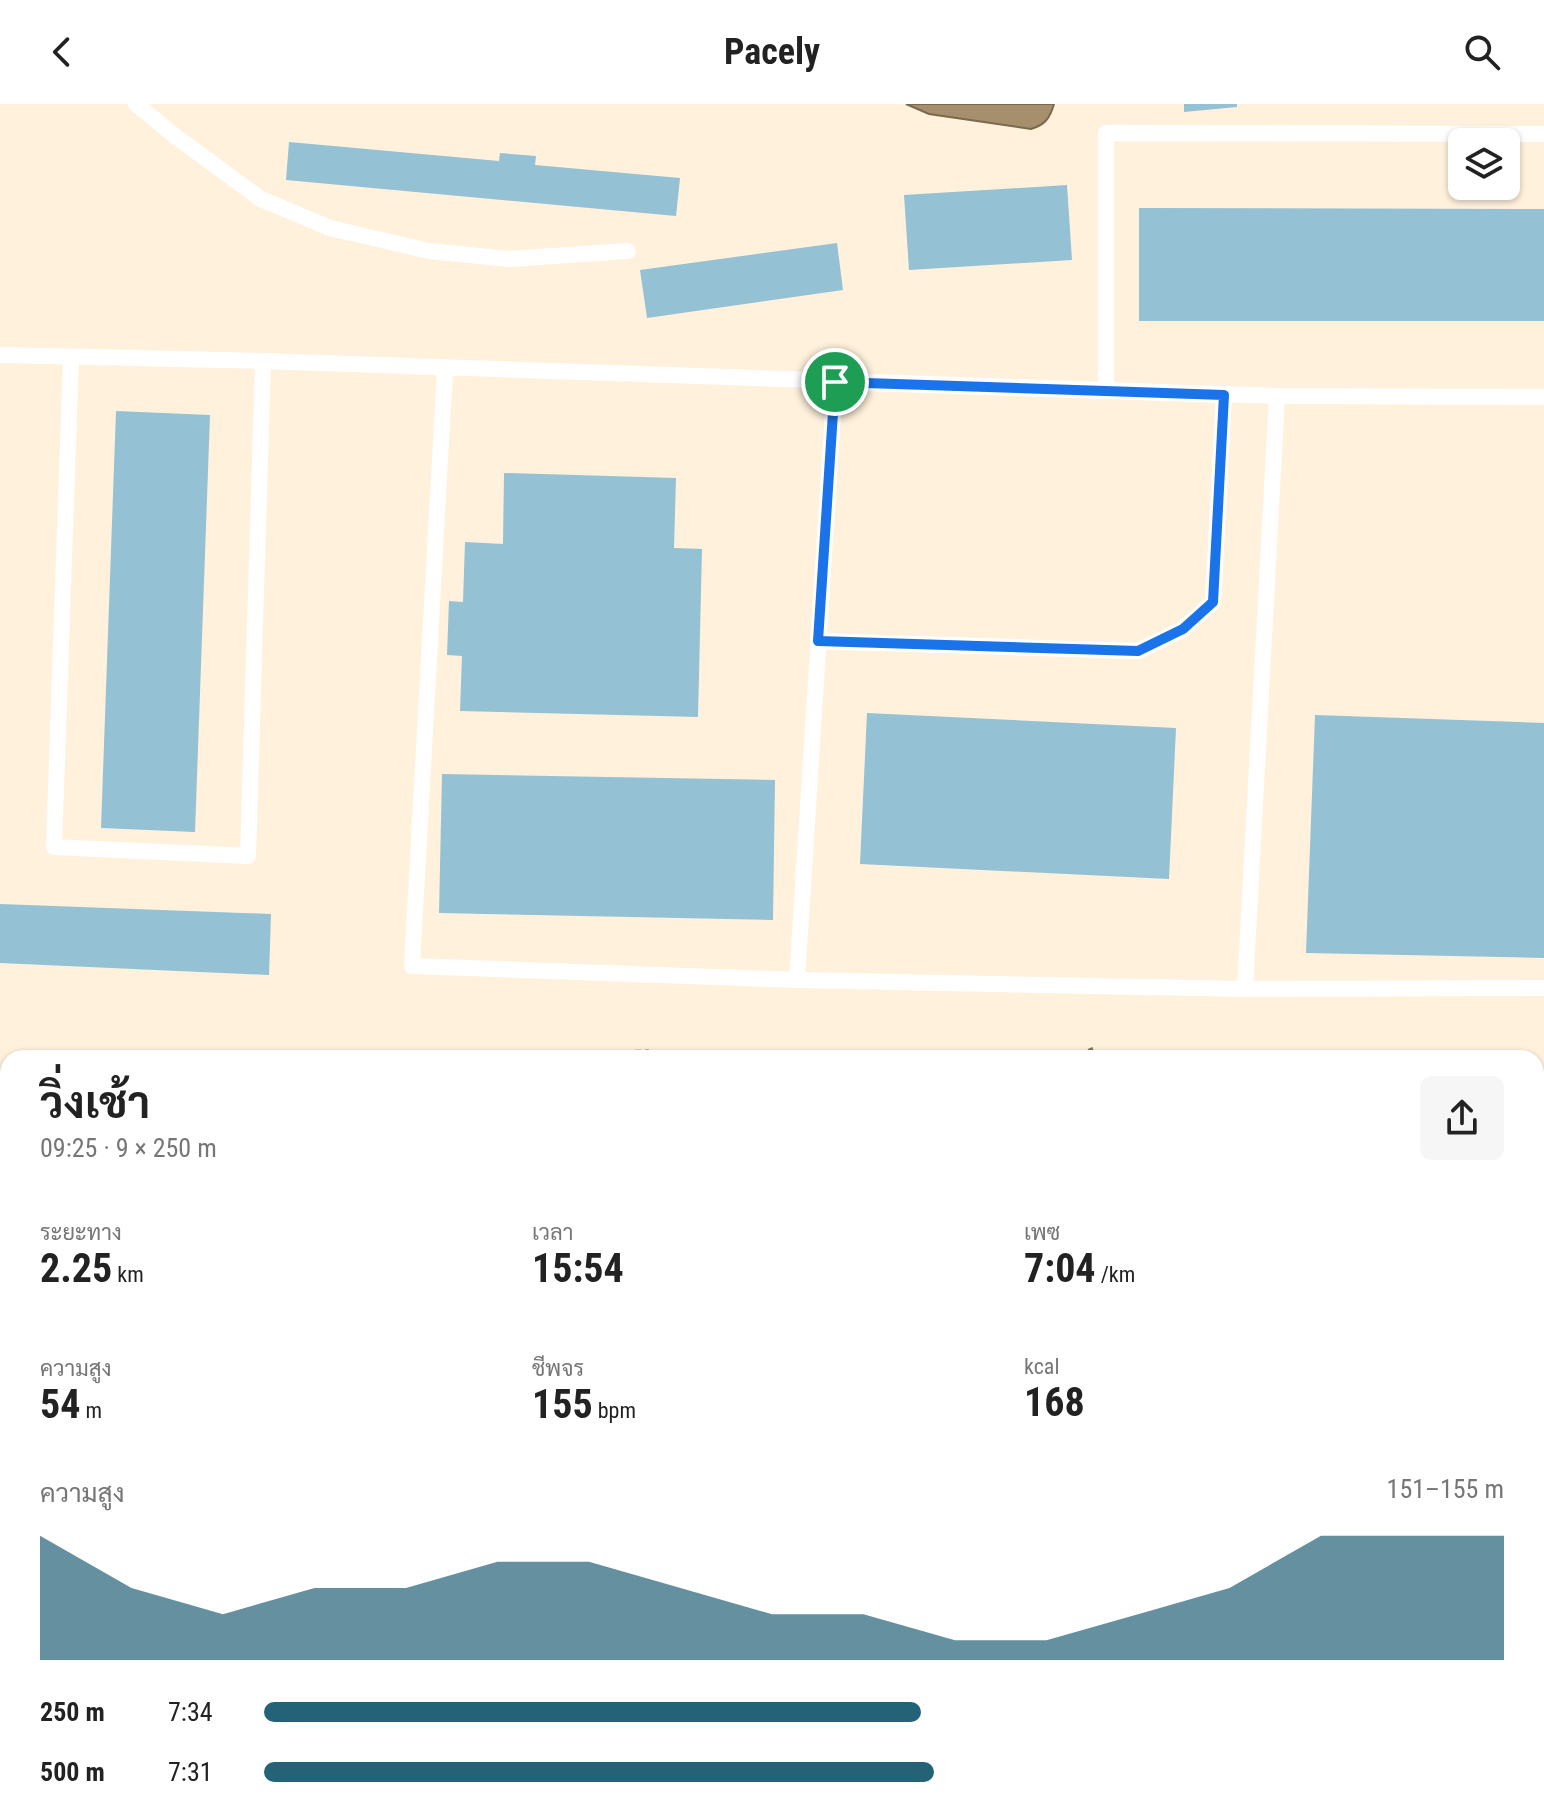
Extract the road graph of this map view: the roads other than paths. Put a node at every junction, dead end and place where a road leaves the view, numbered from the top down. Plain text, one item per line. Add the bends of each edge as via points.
1 (136, 104) edge
2 (1544, 134) edge
3 (628, 251) dead end
4 (0, 355) edge
5 (71, 357) junction
6 (263, 361) junction
7 (445, 369) junction
8 (835, 382) junction
9 (1106, 391) junction
10 (1224, 395) junction
11 (1277, 396) junction
12 (1544, 397) edge
13 (818, 641) junction
14 (797, 980) junction
15 (1544, 988) edge
16 (1245, 989) junction

1 - 3 lane via 261,199 330,228 429,251 509,259
2 - 9 lane via 1106,133
4 - 5 lane
5 - 6 lane
5 - 6 lane via 54,847 248,856
6 - 7 lane
7 - 8 lane
7 - 14 lane via 412,966
8 - 9 lane
8 - 13 lane
9 - 10 lane
10 - 11 lane
10 - 13 lane via 1213,602 1183,629 1138,651
11 - 12 lane
11 - 16 lane
13 - 14 lane
14 - 16 lane
15 - 16 lane

